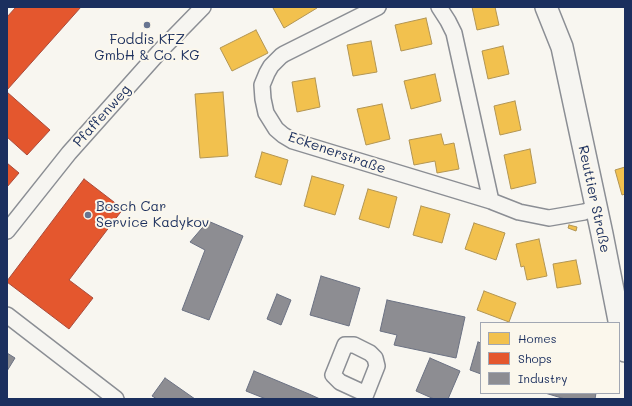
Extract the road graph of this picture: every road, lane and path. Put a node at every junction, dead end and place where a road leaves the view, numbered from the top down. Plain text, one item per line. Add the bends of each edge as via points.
1 (203, 7) edge
2 (378, 7) edge
3 (439, 7) edge
4 (546, 7) edge
5 (562, 7) edge
6 (562, 47) junction
7 (490, 201) junction
8 (596, 208) junction
9 (7, 231) edge
10 (7, 315) edge
11 (619, 322) edge
12 (620, 326) edge
13 (625, 351) edge
14 (116, 399) edge

1 - 9 street, Pfaffenweg via 69,153
2 - 7 street, Eckenerstraße via 281,56 271,66 264,80 262,91 266,113 276,129 293,141
3 - 7 street via 454,33
4 - 6 main road, Reuttier Straße
5 - 6 main road, Reuttier Straße
6 - 8 main road, Reuttier Straße
7 - 8 street, Eckenerstraße via 519,212 549,218
8 - 11 main road, Reuttier Straße
10 - 14 street
12 - 13 main road, Reuttier Straße

